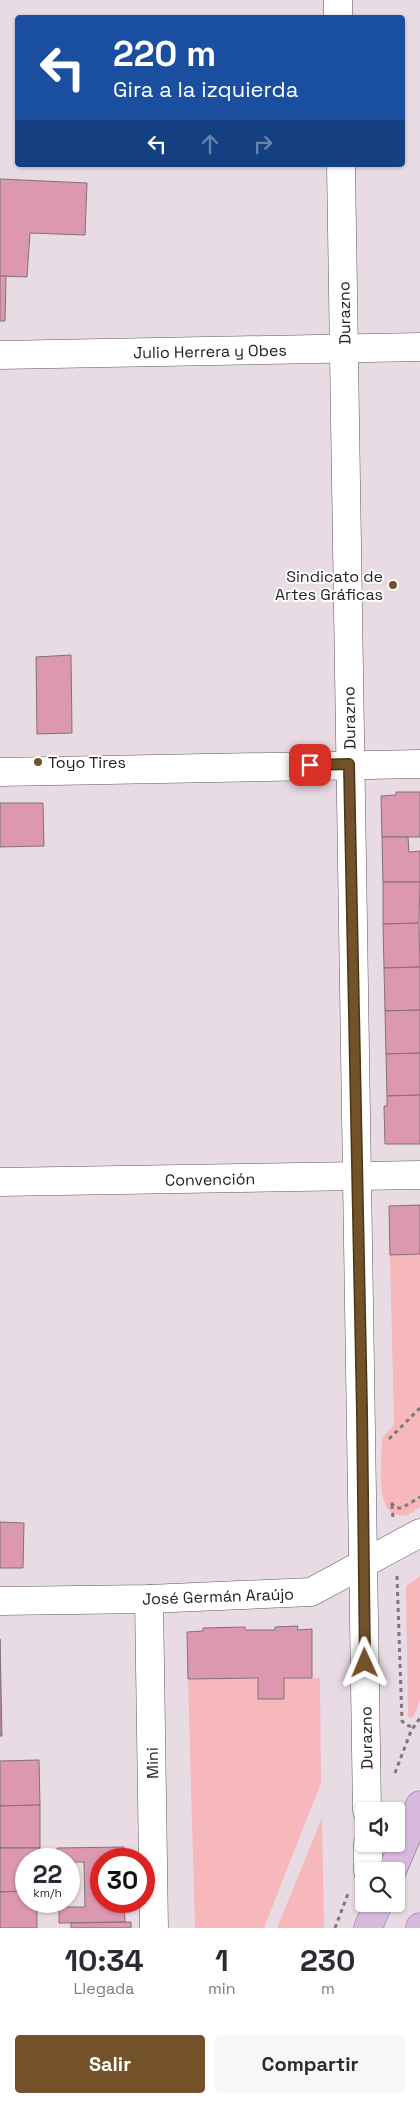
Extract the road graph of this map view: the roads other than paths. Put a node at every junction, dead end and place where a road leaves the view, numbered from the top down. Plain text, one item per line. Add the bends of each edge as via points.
1 (338, 0) edge
2 (338, 15) edge
3 (341, 167) edge
4 (420, 347) edge
5 (345, 348) junction
6 (0, 355) edge
7 (349, 764) junction
8 (420, 764) edge
9 (0, 772) edge
10 (420, 1176) edge
11 (358, 1177) junction
12 (0, 1182) edge
13 (420, 1533) edge
14 (365, 1564) junction
15 (149, 1599) junction
16 (0, 1601) edge
17 (367, 1802) edge
18 (420, 1805) edge
19 (396, 1862) edge
20 (368, 1912) edge
21 (375, 1912) edge
22 (154, 1928) edge
23 (368, 1928) edge

1 - 2 street
3 - 5 street, Durazno
4 - 5 street, Julio Herrera y Obes
5 - 6 street, Julio Herrera y Obes
5 - 7 street, Durazno
7 - 8 street
7 - 9 street
7 - 11 street, Durazno
10 - 11 street, Convención
11 - 12 street, Convención
11 - 14 street, Durazno
13 - 14 street, José Germán Araújo
14 - 15 street, José Germán Araújo via 311,1592
14 - 17 street, Durazno
15 - 16 street, José Germán Araújo
15 - 22 street, Mini
18 - 19 main road
20 - 23 street
21 - 23 main road

